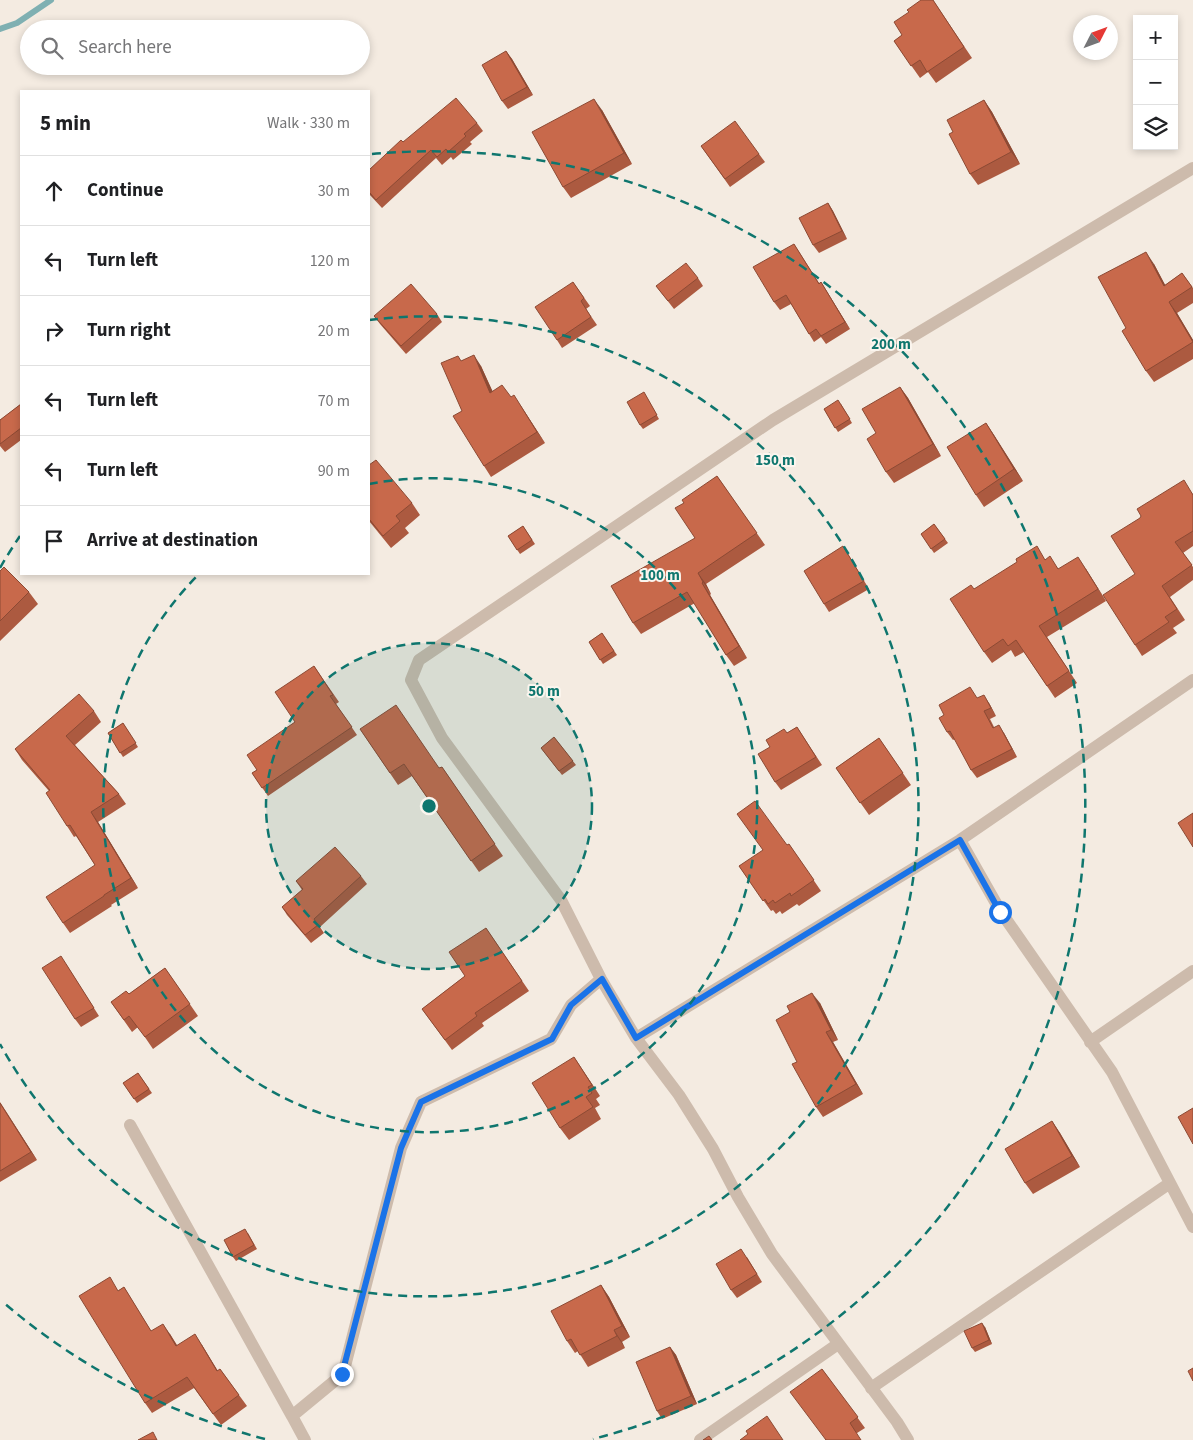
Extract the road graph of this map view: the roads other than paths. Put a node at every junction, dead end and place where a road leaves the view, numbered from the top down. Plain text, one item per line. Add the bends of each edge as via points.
1 (1193, 168) edge
2 (1193, 680) edge
3 (960, 840) junction
4 (1193, 971) edge
5 (602, 979) junction
6 (636, 1038) junction
7 (1090, 1042) junction
8 (130, 1125) dead end
9 (1170, 1183) junction
10 (1193, 1228) edge
11 (838, 1344) junction
12 (871, 1388) junction
13 (292, 1416) junction
14 (305, 1440) edge
15 (700, 1440) edge
16 (908, 1440) edge

1 - 5 street via 773,420 419,660 411,680 442,738 561,900
2 - 3 street
3 - 6 street
3 - 7 street via 1000,912
4 - 7 street
5 - 6 street
5 - 13 street via 571,1005 552,1039 421,1102 401,1148 342,1374
6 - 11 street via 689,1110 772,1254
7 - 9 street via 1112,1072
8 - 13 street
9 - 10 street
9 - 12 street
11 - 12 street
11 - 15 street
12 - 16 street
13 - 14 street

